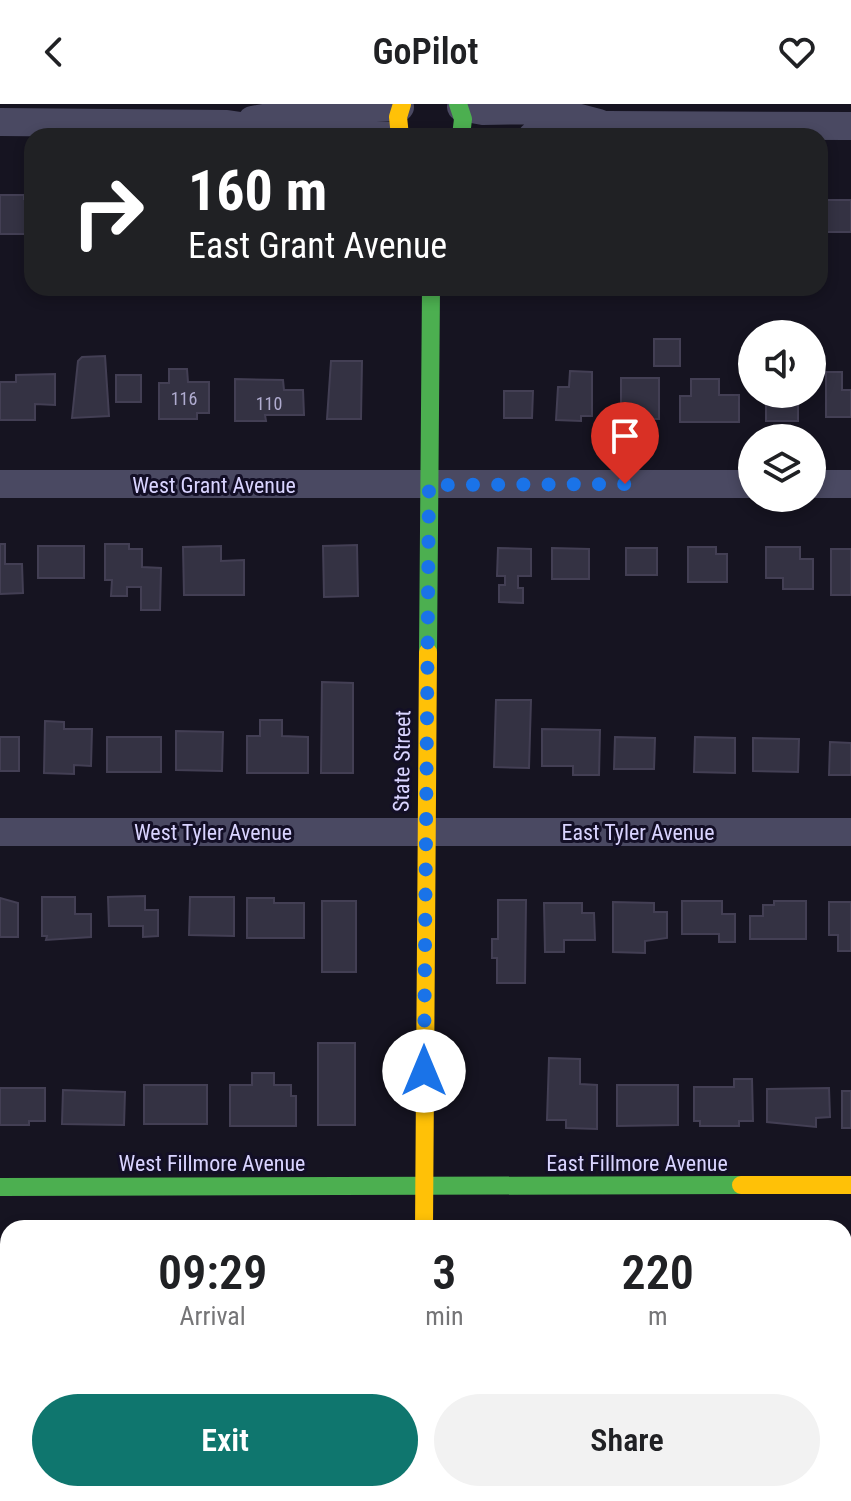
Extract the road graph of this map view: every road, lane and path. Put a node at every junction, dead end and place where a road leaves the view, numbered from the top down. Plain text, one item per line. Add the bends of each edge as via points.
1 (401, 105) edge
2 (460, 106) edge
3 (0, 122) edge
4 (227, 124) junction
5 (607, 125) junction
6 (851, 126) edge
7 (253, 128) edge
8 (400, 128) edge
9 (461, 128) edge
10 (587, 128) edge
11 (430, 296) edge
12 (0, 484) edge
13 (738, 484) edge
14 (826, 484) edge
15 (851, 484) edge
16 (429, 485) junction
17 (0, 832) edge
18 (425, 832) junction
19 (851, 832) edge
20 (851, 1185) edge
21 (0, 1187) edge
22 (424, 1188) junction
23 (424, 1220) edge

1 - 4 street via 304,111
1 - 8 main road
2 - 5 street via 549,110
2 - 9 main road
3 - 4 street
4 - 7 street
5 - 6 street
5 - 10 street
11 - 16 main road, State Street
12 - 16 street, West Grant Avenue
13 - 16 street, West Grant Avenue
14 - 15 street
16 - 18 main road, State Street
17 - 18 street, West Tyler Avenue
18 - 19 street, East Tyler Avenue
18 - 22 main road, State Street
20 - 22 main road, East Fillmore Avenue
21 - 22 main road, West Fillmore Avenue
22 - 23 main road, State Street

